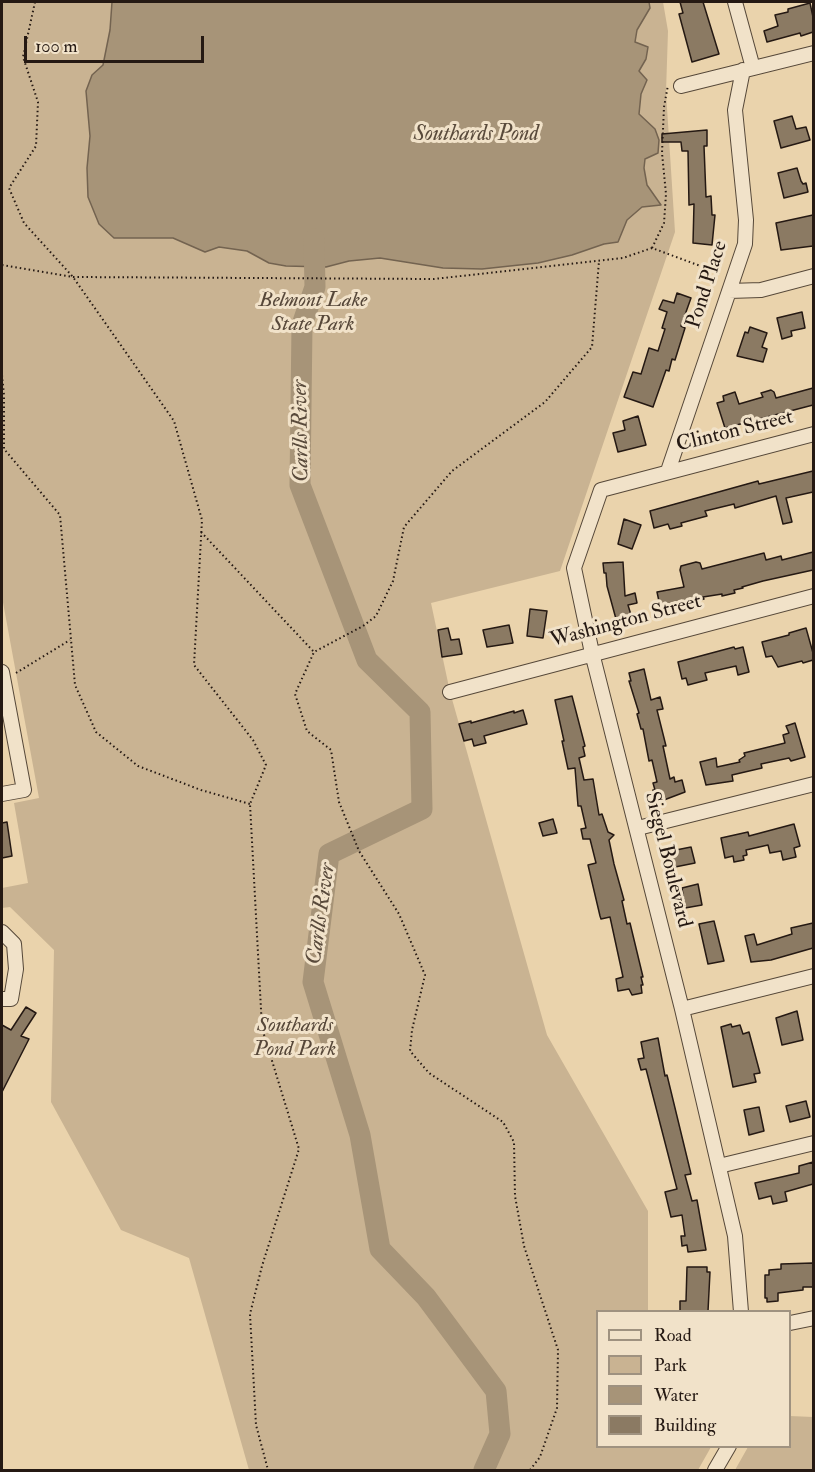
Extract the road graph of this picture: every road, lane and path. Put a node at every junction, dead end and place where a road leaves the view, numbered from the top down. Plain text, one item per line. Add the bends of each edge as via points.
1 (35, 2) edge
2 (735, 2) edge
3 (813, 53) edge
4 (748, 69) junction
5 (675, 84) joint
6 (652, 248) junction
7 (599, 261) junction
8 (2, 265) edge
9 (813, 276) edge
10 (74, 277) junction
11 (731, 284) junction
12 (2, 375) edge
13 (813, 434) edge
14 (668, 471) junction
15 (201, 532) junction
16 (813, 596) edge
17 (70, 640) junction
18 (314, 652) junction
19 (592, 652) junction
20 (2, 676) edge
21 (450, 692) dead end
22 (813, 784) edge
23 (2, 794) edge
24 (250, 804) junction
25 (638, 828) junction
26 (2, 932) edge
27 (813, 976) edge
28 (2, 999) edge
29 (682, 1009) junction
30 (813, 1143) edge
31 (719, 1166) junction
32 (741, 1310) edge
33 (813, 1318) edge
34 (791, 1323) edge
35 (728, 1448) edge
36 (268, 1470) edge
37 (530, 1470) edge
38 (715, 1470) edge

1 - 10 path via 23,57 38,102 36,146 9,188 24,223
2 - 4 street, Pond Place
3 - 4 street
4 - 5 street
4 - 11 street, Pond Place via 735,110 745,244
5 - 6 path via 664,107 664,223
6 - 7 path
6 - 11 path
7 - 10 path via 434,279
7 - 18 path via 592,347 545,402 452,471 404,527 393,581 376,616
8 - 10 path
9 - 11 street via 761,290
10 - 15 path via 174,421 202,520
11 - 14 street, Pond Place
12 - 17 path via 4,449 60,515
13 - 14 street, Clinton Street
14 - 19 street, Siegel Boulevard via 601,490 574,568
15 - 18 path
15 - 24 path via 194,666 253,740 266,765
16 - 19 street, Washington Street
17 - 20 path
17 - 24 path via 75,685 96,732 138,766
18 - 37 path via 295,694 307,731 331,750 339,802 358,851 399,914 425,975 410,1051 429,1073 503,1122 514,1142 515,1196 524,1246 558,1350 557,1408 540,1457
19 - 21 street, Washington Street
19 - 25 street, Siegel Boulevard
20 - 23 street via 24,790
22 - 25 street
24 - 36 path via 262,1028 299,1149 250,1314 256,1425
25 - 29 street, Siegel Boulevard
26 - 28 street via 14,944 16,969 11,999
27 - 29 street
29 - 31 street, Siegel Boulevard
30 - 31 street
31 - 32 street, Siegel Boulevard via 735,1236
33 - 34 street
35 - 38 street

